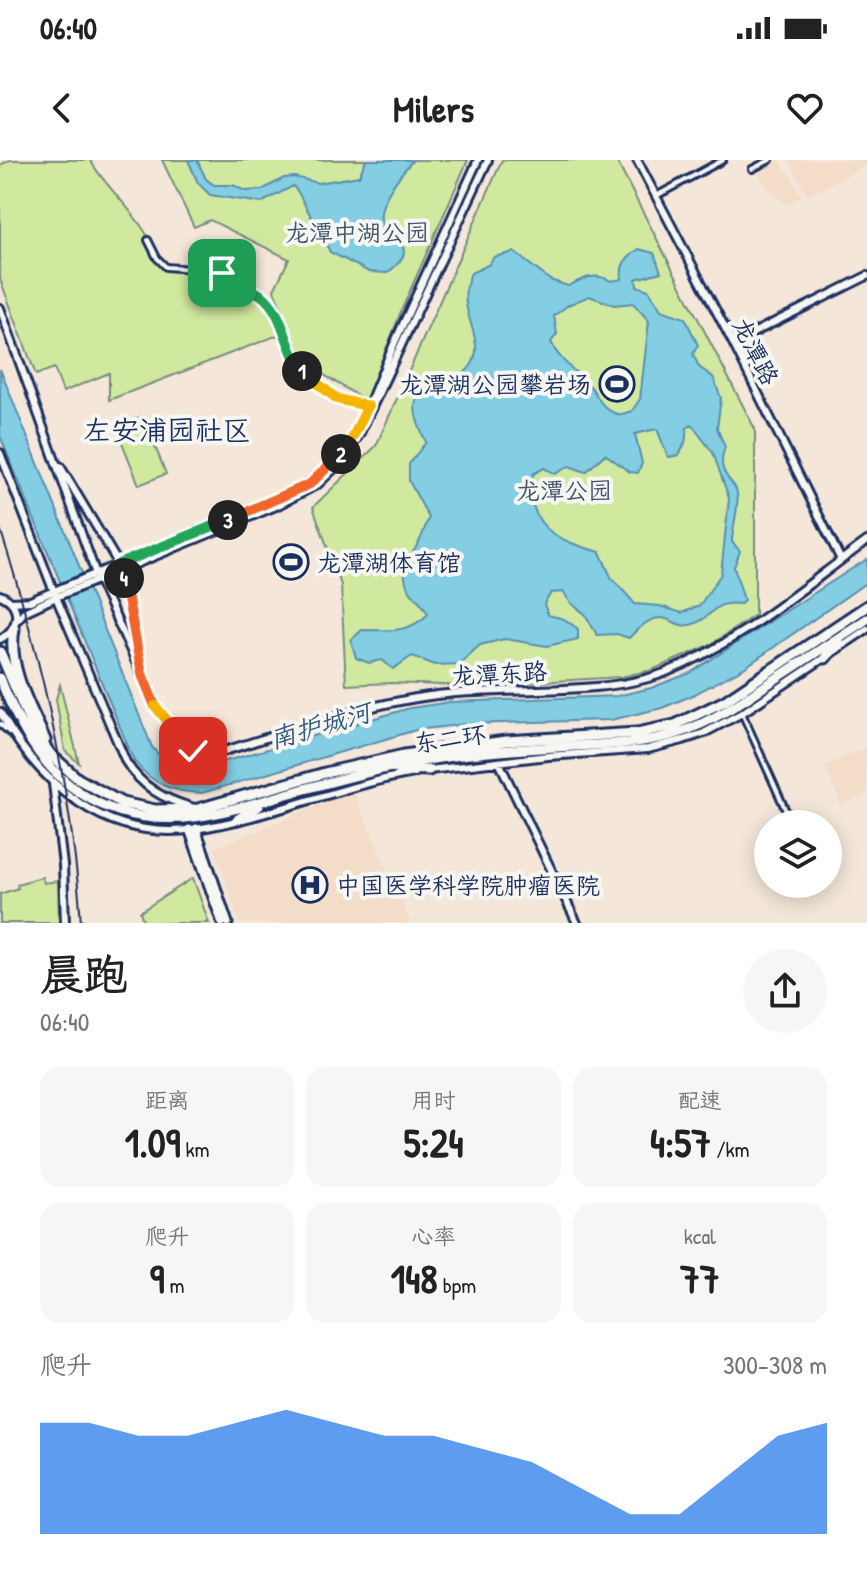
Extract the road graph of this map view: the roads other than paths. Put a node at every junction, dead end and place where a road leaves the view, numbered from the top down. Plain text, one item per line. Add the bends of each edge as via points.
1 (478, 160) edge
2 (488, 160) edge
3 (637, 160) edge
4 (723, 160) edge
5 (770, 160) edge
6 (752, 169) dead end
7 (656, 196) junction
8 (148, 240) dead end
9 (867, 276) edge
10 (0, 308) edge
11 (733, 343) junction
12 (370, 407) junction
13 (52, 448) junction
14 (0, 453) edge
15 (867, 541) edge
16 (841, 560) junction
17 (120, 566) junction
18 (94, 578) junction
19 (57, 593) junction
20 (0, 595) edge
21 (11, 602) junction
22 (867, 606) edge
23 (867, 619) edge
24 (16, 624) junction
25 (867, 629) edge
26 (844, 634) junction
27 (1, 643) edge
28 (825, 658) junction
29 (16, 671) junction
30 (142, 674) junction
31 (0, 678) edge
32 (0, 712) edge
33 (742, 713) junction
34 (0, 724) edge
35 (13, 735) junction
36 (51, 755) junction
37 (499, 762) junction
38 (382, 769) junction
39 (429, 770) junction
40 (53, 784) junction
41 (267, 800) junction
42 (198, 809) junction
43 (786, 810) edge
44 (238, 819) junction
45 (193, 829) junction
46 (65, 923) edge
47 (225, 923) edge
48 (577, 923) edge

1 - 12 street
2 - 12 street
3 - 7 street, 龙潭路
4 - 7 street
5 - 6 street
7 - 11 street, 龙潭路
8 - 12 street via 166,267 217,271 265,298 305,375 337,399
9 - 11 street
10 - 13 street
11 - 16 street, 龙潭路
12 - 17 street via 350,443 310,484
13 - 17 street
13 - 18 street, 龙潭东路
14 - 19 street
15 - 16 street, 龙潭东路
16 - 30 street, 龙潭东路 via 717,648 662,673 628,683 399,701 218,753 200,754 187,747 156,706
17 - 18 street
17 - 30 street, 龙潭东路
18 - 19 street
18 - 30 street, 龙潭东路
19 - 21 street
19 - 24 street via 24,612
19 - 42 street via 133,773 157,794
20 - 21 street
21 - 24 street
22 - 42 highway, 东二环 via 725,701 675,725 404,755
23 - 26 highway, 东二环
24 - 27 street
24 - 29 highway via 11,644
25 - 28 street
26 - 28 highway
26 - 38 highway, 东二环 via 730,709 678,734
27 - 29 highway
27 - 36 highway via 27,720
28 - 33 street
29 - 36 highway
31 - 41 highway, 东二环 via 35,749 89,797 120,812 154,819 197,817
32 - 35 street
33 - 37 street via 665,746
33 - 43 street
34 - 35 street
35 - 40 street
36 - 42 highway, 东二环 via 78,779 122,803 155,810
37 - 39 street
37 - 48 street
38 - 39 highway
38 - 41 highway, 东二环
39 - 44 street
40 - 45 street via 117,821 153,829
40 - 46 street
41 - 44 highway
44 - 45 street
45 - 47 main road

